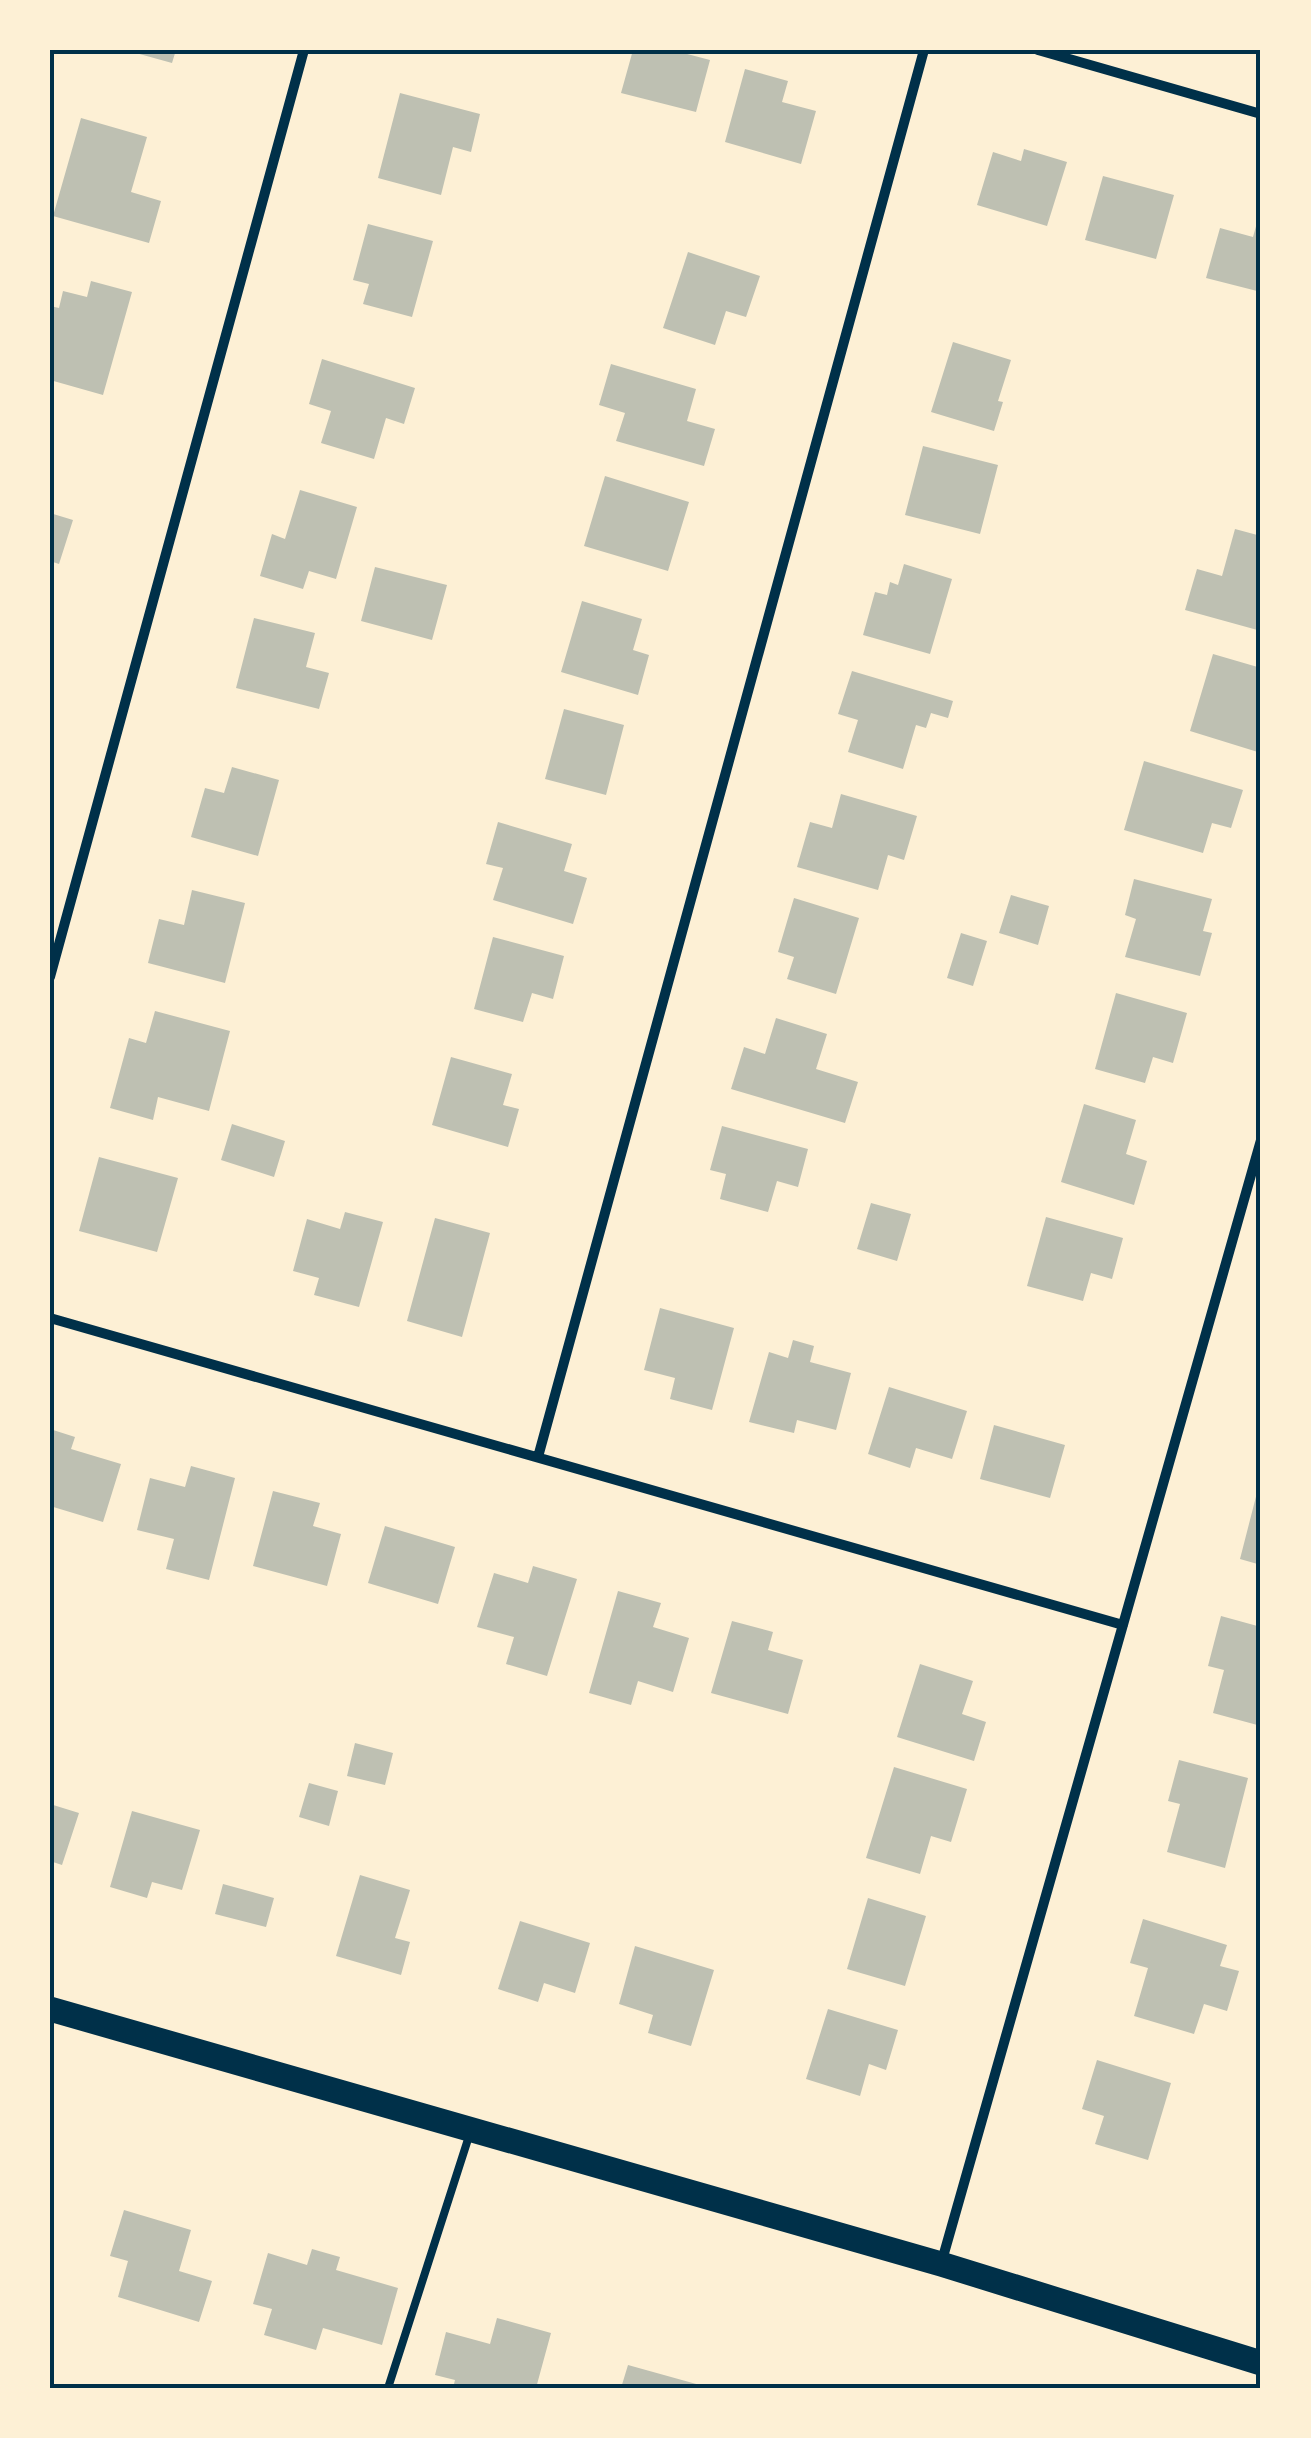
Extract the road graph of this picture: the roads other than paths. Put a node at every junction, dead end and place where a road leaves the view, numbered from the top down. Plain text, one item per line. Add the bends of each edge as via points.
1 (304, 50) edge
2 (924, 50) edge
3 (1038, 50) edge
4 (1261, 114) edge
5 (50, 977) edge
6 (1261, 1140) edge
7 (50, 1318) edge
8 (538, 1458) junction
9 (1123, 1625) junction
10 (50, 2008) edge
11 (471, 2129) junction
12 (942, 2264) junction
13 (1261, 2363) edge
14 (388, 2388) edge

1 - 5 street
2 - 8 street
3 - 4 street
6 - 9 street
7 - 8 street
8 - 9 street
9 - 12 street
10 - 11 main road
11 - 12 main road
11 - 14 lane
12 - 13 main road

